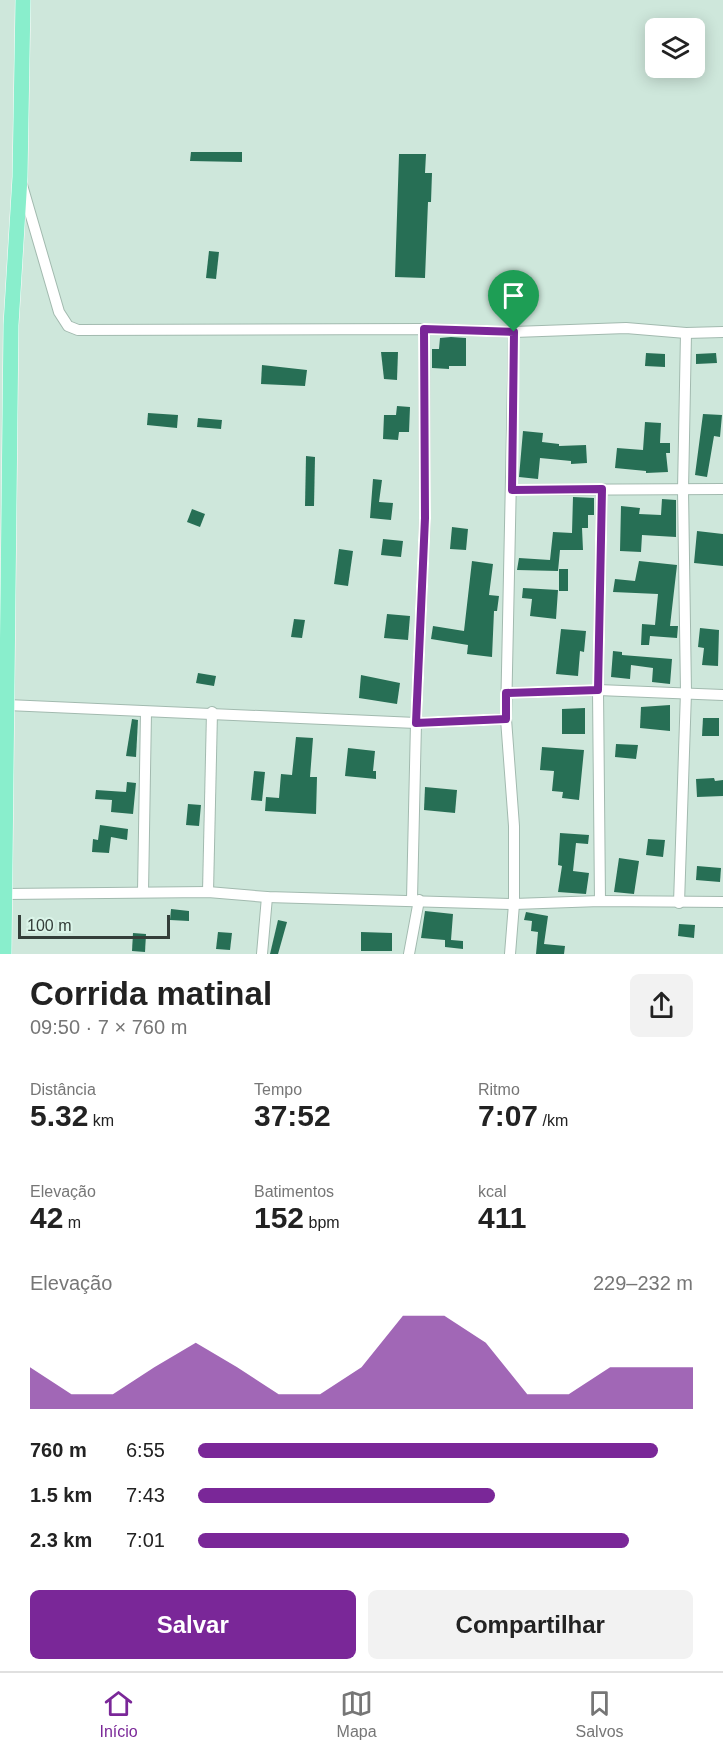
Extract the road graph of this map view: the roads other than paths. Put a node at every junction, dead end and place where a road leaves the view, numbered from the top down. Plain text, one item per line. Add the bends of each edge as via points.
1 (23, 0) edge
2 (20, 177) junction
3 (6, 324) edge
4 (424, 329) junction
5 (514, 332) junction
6 (723, 332) edge
7 (686, 333) junction
8 (602, 489) junction
9 (723, 489) edge
10 (512, 490) junction
11 (683, 490) junction
12 (598, 690) junction
13 (506, 693) junction
14 (686, 693) junction
15 (723, 695) edge
16 (7, 705) junction
17 (146, 712) junction
18 (213, 712) junction
19 (506, 719) junction
20 (416, 723) junction
21 (3, 886) edge
22 (143, 892) junction
23 (208, 892) junction
24 (267, 897) junction
25 (415, 900) junction
26 (600, 901) junction
27 (723, 902) edge
28 (679, 903) junction
29 (514, 904) junction
30 (4, 954) edge
31 (262, 954) edge
32 (409, 954) edge
33 (510, 954) edge

1 - 2 main road
2 - 3 main road
2 - 4 street via 59,312 68,326 78,330
3 - 16 main road
4 - 5 street
4 - 20 street via 425,518
5 - 7 street via 626,328
5 - 10 street
6 - 7 street
7 - 11 street
8 - 10 street
8 - 11 street
8 - 12 street
9 - 11 street
10 - 13 street
11 - 14 street
12 - 13 street
12 - 14 street
12 - 26 street
13 - 19 street
14 - 15 street
14 - 28 street
16 - 17 street
16 - 21 main road
17 - 18 street
17 - 22 street
18 - 20 street
18 - 23 street
19 - 20 street
19 - 29 street via 514,826
20 - 25 street
21 - 22 street
21 - 30 main road
22 - 23 street
23 - 24 street
24 - 25 street
24 - 31 street
25 - 29 street
25 - 32 street
26 - 28 street
26 - 29 street
27 - 28 street
29 - 33 street

